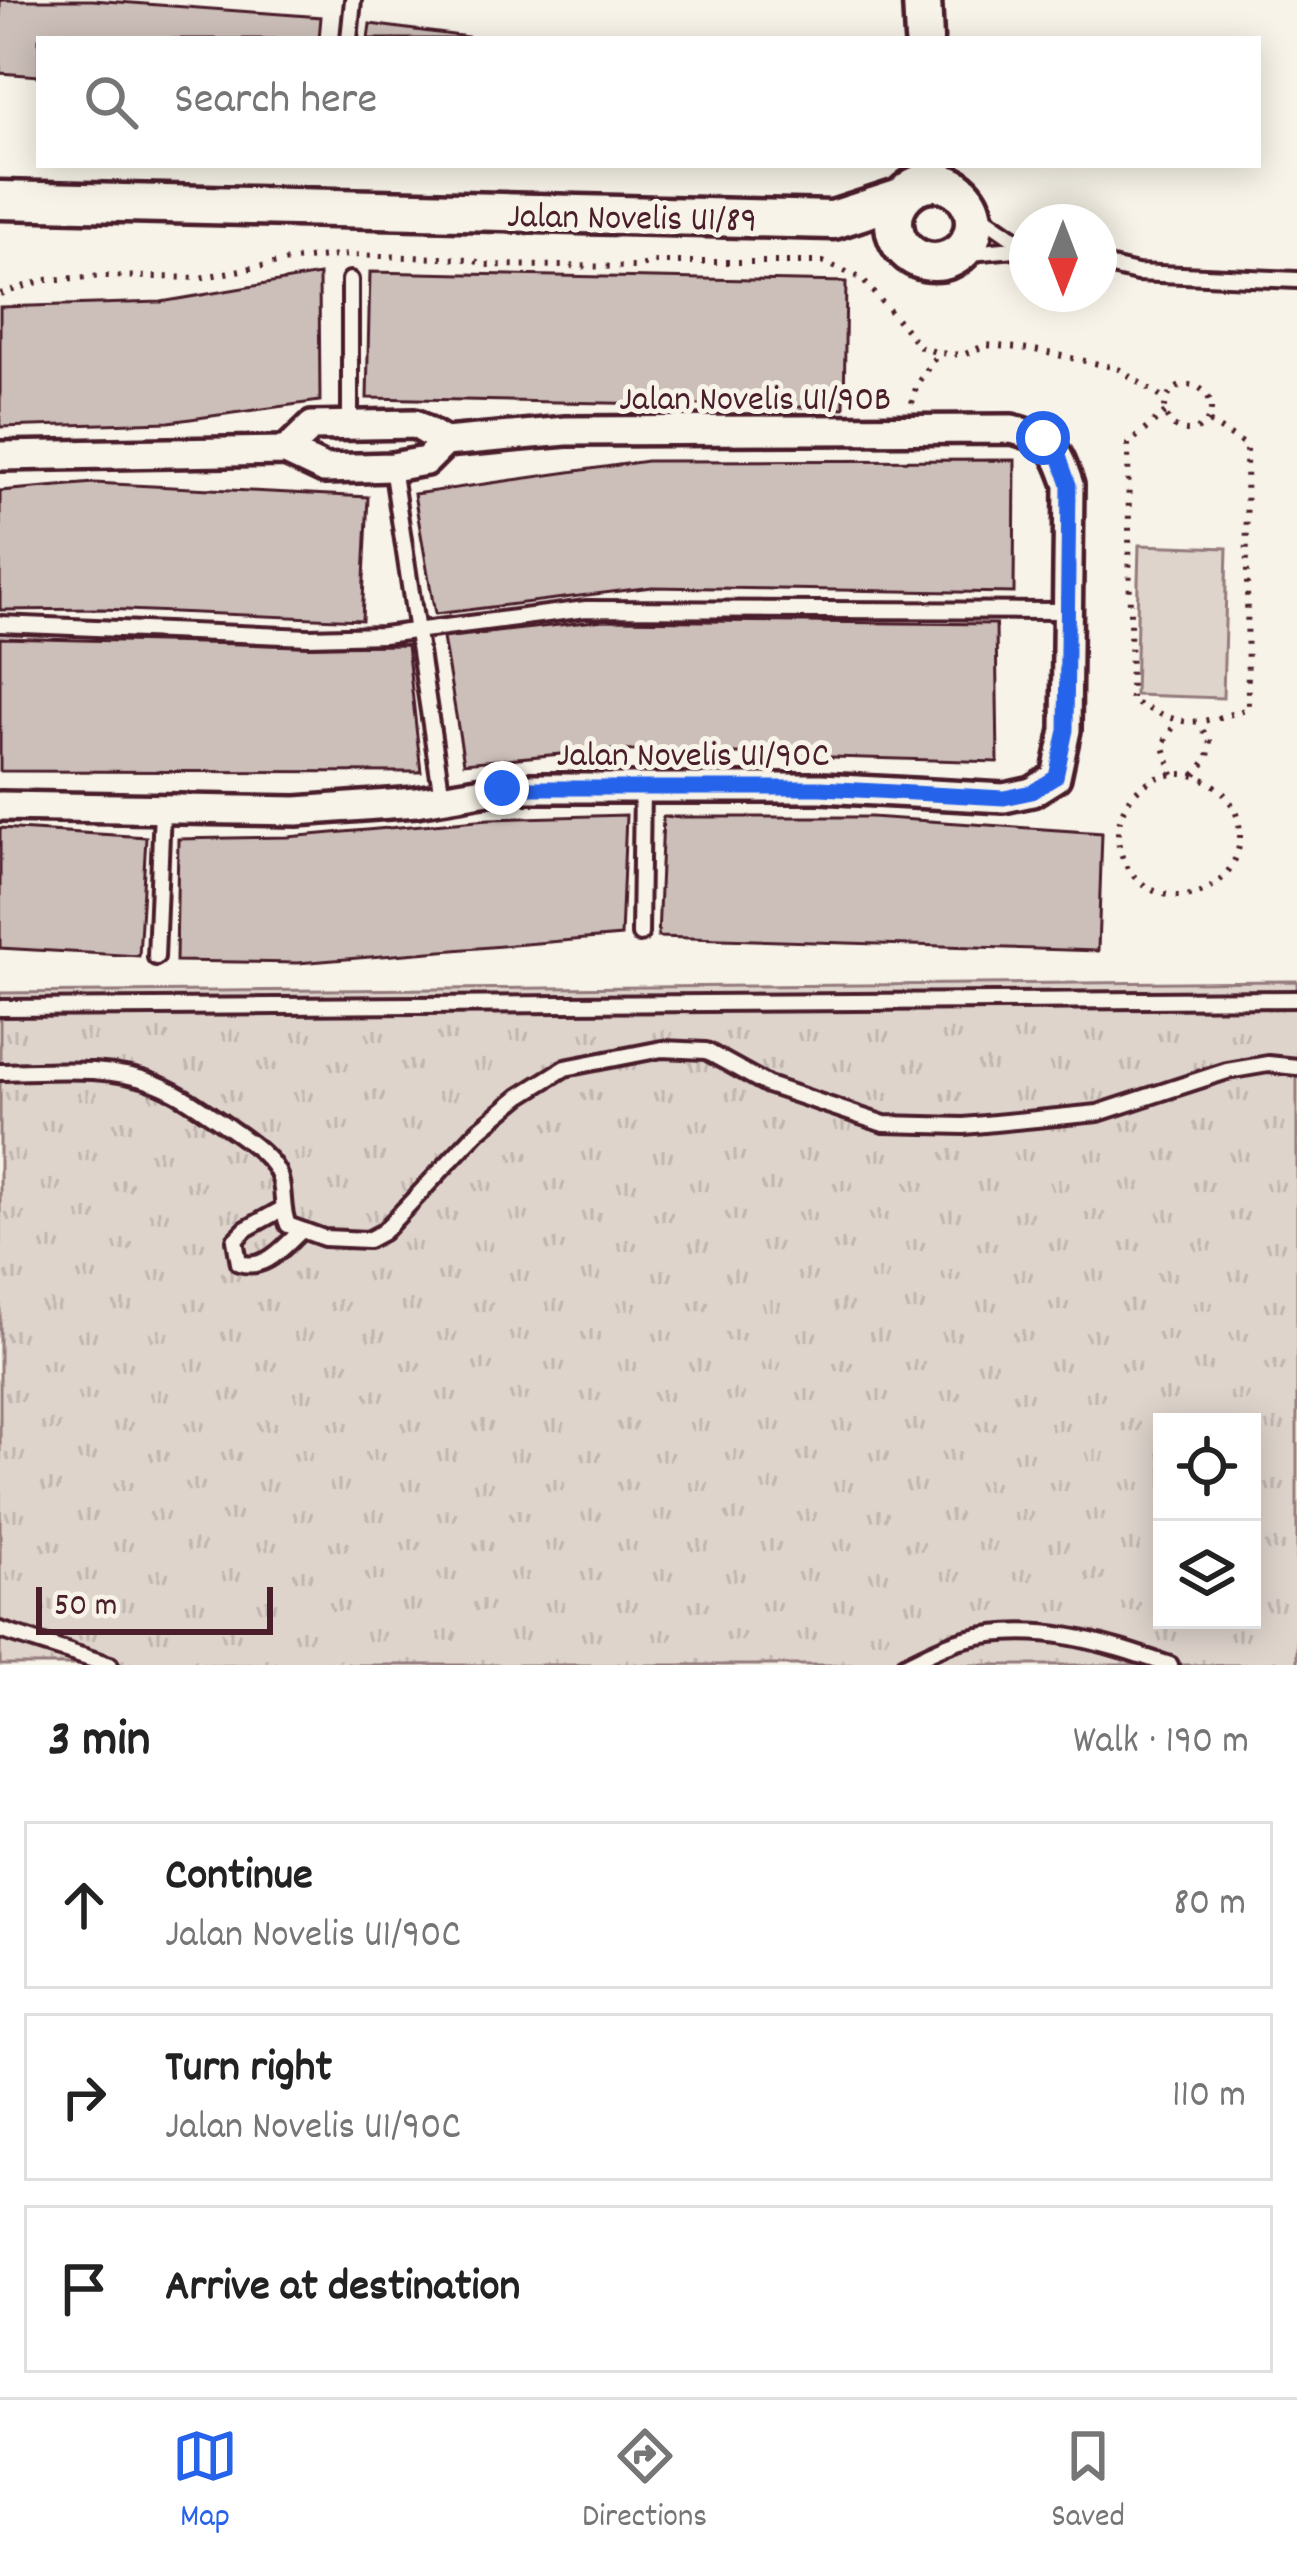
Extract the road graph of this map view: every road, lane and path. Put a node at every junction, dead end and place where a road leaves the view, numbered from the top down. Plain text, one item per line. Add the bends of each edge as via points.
1 (353, 0) edge
2 (922, 0) edge
3 (349, 36) edge
4 (924, 36) edge
5 (922, 182) edge
6 (0, 200) edge
7 (972, 209) junction
8 (833, 220) junction
9 (1009, 235) edge
10 (901, 245) junction
11 (1009, 250) edge
12 (958, 254) junction
13 (1117, 268) edge
14 (350, 280) dead end
15 (1297, 280) edge
16 (0, 294) edge
17 (938, 353) junction
18 (1166, 400) junction
19 (1165, 413) junction
20 (1207, 421) junction
21 (350, 423) junction
22 (911, 432) junction
23 (445, 442) junction
24 (286, 451) junction
25 (1058, 453) joint
26 (0, 456) edge
27 (392, 467) junction
28 (1068, 611) junction
29 (0, 624) edge
30 (418, 630) junction
31 (1176, 722) junction
32 (1198, 724) junction
33 (1173, 775) junction
34 (1195, 775) junction
35 (642, 787) junction
36 (442, 797) junction
37 (0, 806) edge
38 (162, 809) junction
39 (640, 934) dead end
40 (157, 957) dead end
41 (1297, 999) edge
42 (0, 1008) edge
43 (1297, 1067) edge
44 (0, 1072) edge
45 (282, 1208) junction
46 (301, 1231) junction
47 (0, 1630) edge
48 (110, 1665) edge
49 (904, 1665) edge
50 (1170, 1665) edge

1 - 3 lane
2 - 4 street
5 - 7 street via 957,189
5 - 8 street, Jalan Novelis U1/89
5 - 10 street via 893,221
6 - 8 street, Jalan Novelis U1/89
7 - 9 lane
7 - 12 street via 973,233
8 - 10 street, Jalan Novelis U1/89
10 - 12 street via 934,263
11 - 12 lane
13 - 15 lane
14 - 21 lane
16 - 17 path via 45,280 199,278 350,255 486,266 823,262 861,278 921,347
17 - 18 path via 1030,349 1117,368
17 - 22 path via 917,384
18 - 19 path
18 - 20 path via 1186,385 1198,387 1208,396
19 - 20 path via 1183,430
19 - 31 path via 1128,444 1131,701
20 - 32 path via 1246,445 1248,709
21 - 23 street, Jalan Novelis U1/90B via 415,424
21 - 24 street, Jalan Novelis U1/90B via 312,426
22 - 23 street, Jalan Novelis U1/90B via 566,431
22 - 25 street, Jalan Novelis U1/90B via 1012,429 1043,438
23 - 27 street, Jalan Novelis U1/90B via 426,461
24 - 26 street, Jalan Novelis U1/90B
24 - 27 street, Jalan Novelis U1/90B via 324,469
25 - 28 street, Jalan Novelis U1/90C via 1069,485
27 - 30 lane
28 - 30 lane via 586,609
28 - 35 street, Jalan Novelis U1/90C via 1066,730 1056,777 1032,792 1004,798
29 - 30 lane via 309,637
30 - 36 lane
31 - 32 path
31 - 33 path via 1162,744
32 - 34 path via 1210,741
33 - 34 path
33 - 34 path via 1135,791 1119,819 1119,852 1135,880 1164,895 1196,895 1224,879 1240,851 1240,819 1224,791
35 - 36 street, Jalan Novelis U1/90C
35 - 39 lane
36 - 38 street, Jalan Novelis U1/90C via 297,811
37 - 38 street, Jalan Novelis U1/90C
38 - 40 lane
41 - 42 lane
43 - 46 lane via 1227,1071 1098,1113 964,1126 884,1124 837,1111 706,1051 599,1059 565,1068 520,1096 383,1232 368,1240
44 - 45 lane via 121,1075 180,1095 272,1163
45 - 46 lane via 288,1225
45 - 46 lane via 236,1240 239,1263 265,1263
47 - 48 lane
49 - 50 lane via 962,1639 1044,1632 1101,1640

